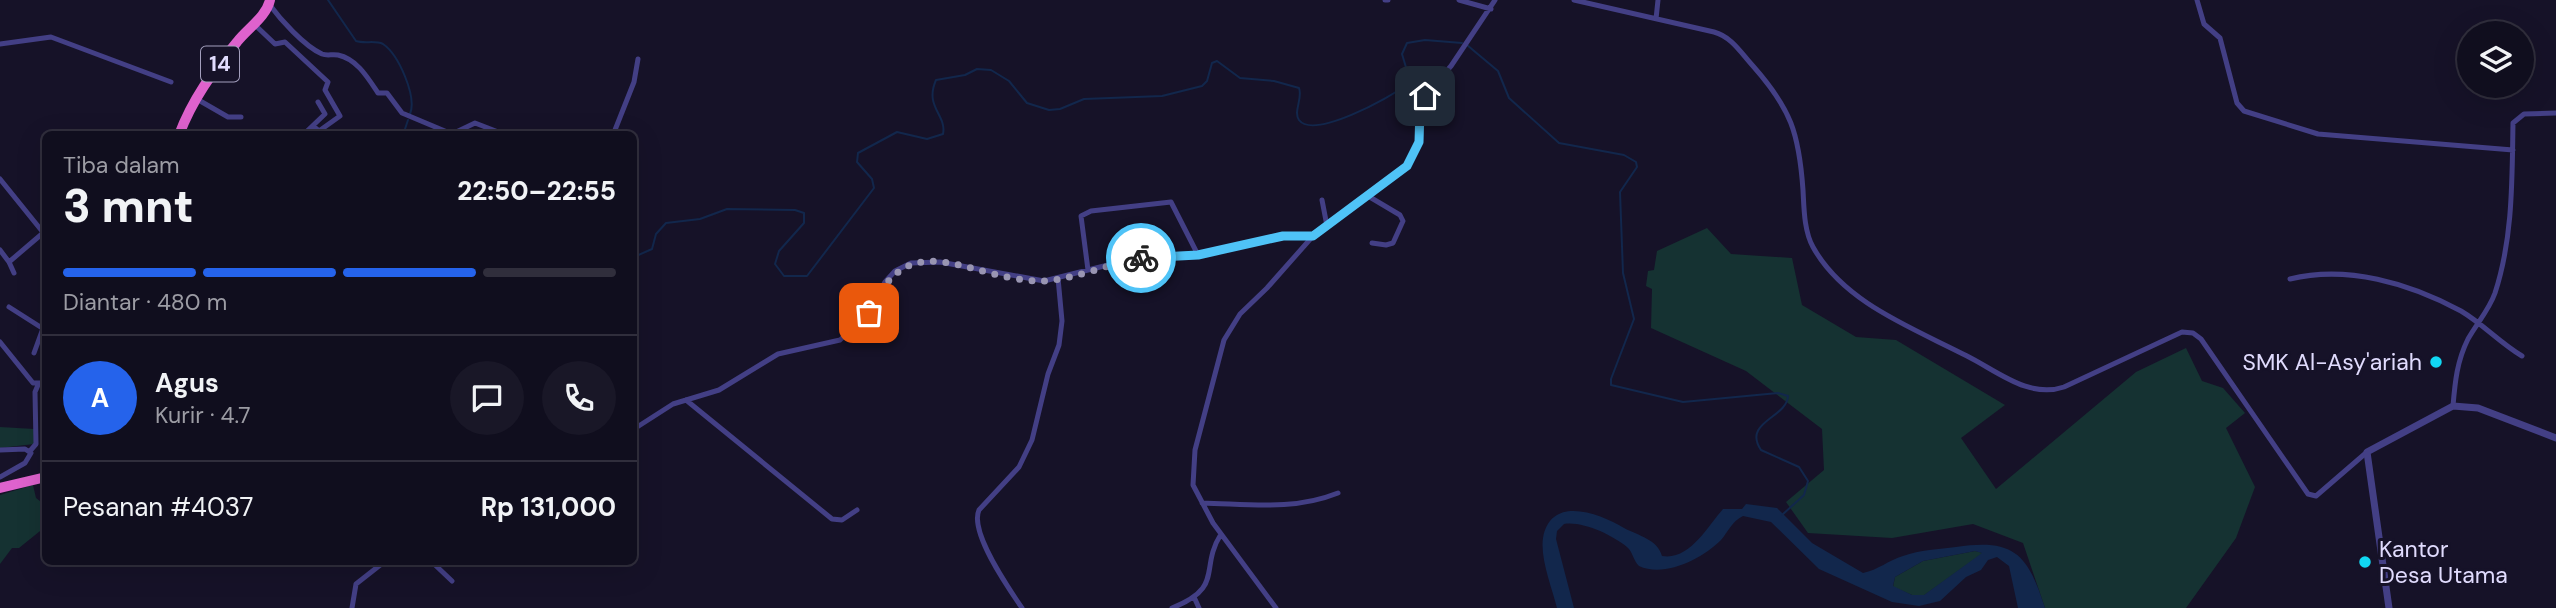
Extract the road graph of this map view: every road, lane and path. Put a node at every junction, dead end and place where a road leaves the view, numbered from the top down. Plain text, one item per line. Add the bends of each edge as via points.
1 (1459, 0) edge
2 (1495, 0) edge
3 (1574, 0) edge
4 (1658, 0) edge
5 (2197, 0) edge
6 (270, 2) edge
7 (1491, 9) junction
8 (1656, 19) junction
9 (254, 23) junction
10 (0, 44) edge
11 (638, 59) dead end
12 (171, 82) dead end
13 (195, 98) junction
14 (318, 102) dead end
15 (2556, 113) edge
16 (241, 117) dead end
17 (313, 126) junction
18 (181, 131) edge
19 (307, 131) edge
20 (445, 131) edge
21 (458, 131) edge
22 (496, 131) edge
23 (615, 131) edge
24 (2513, 150) junction
25 (0, 179) edge
26 (1368, 196) junction
27 (1322, 200) dead end
28 (1327, 226) junction
29 (42, 232) edge
30 (1313, 236) junction
31 (42, 237) edge
32 (1372, 243) dead end
33 (0, 250) edge
34 (1198, 255) junction
35 (9, 262) junction
36 (1088, 270) junction
37 (14, 273) dead end
38 (1058, 278) junction
39 (2290, 279) dead end
40 (9, 307) dead end
41 (2478, 323) junction
42 (42, 328) joint
43 (0, 342) edge
44 (34, 353) dead end
45 (2522, 356) dead end
46 (42, 384) edge
47 (38, 385) junction
48 (686, 400) junction
49 (2453, 406) junction
50 (637, 427) edge
51 (2556, 438) edge
52 (0, 450) edge
53 (30, 451) junction
54 (2367, 452) junction
55 (0, 477) edge
56 (42, 478) edge
57 (0, 488) edge
58 (1338, 493) dead end
59 (1202, 503) junction
60 (857, 510) dead end
61 (1221, 534) junction
62 (380, 565) edge
63 (435, 565) edge
64 (452, 581) dead end
65 (1194, 597) junction
66 (352, 608) edge
67 (1022, 608) edge
68 (1172, 608) edge
69 (1199, 608) edge
70 (1276, 608) edge
71 (2389, 608) edge

1 - 7 street
2 - 7 street
3 - 8 street
4 - 8 street
5 - 24 street via 2204,24 2220,38 2237,103 2244,111 2318,134
6 - 9 highway, 14
6 - 20 street via 284,24 312,48 357,65 378,93 387,93 406,115
7 - 26 street via 1422,102 1419,142 1412,159
8 - 54 street via 1722,34 1773,89 1797,135 1812,245 1847,286 1886,316 2044,391 2064,387 2182,332 2193,333 2256,414 2309,495 2329,488
9 - 13 highway, 14
9 - 17 street via 276,44 285,42 328,82 325,90 340,116 319,131
10 - 12 street via 51,37
11 - 23 street
13 - 16 street via 228,117
13 - 18 highway, 14
14 - 17 street via 325,114
15 - 24 street via 2518,116
17 - 19 street
21 - 22 street via 475,123
24 - 41 street via 2504,261 2490,308
25 - 29 street
26 - 28 street
26 - 32 street via 1402,218 1393,243
27 - 28 street
28 - 30 street
30 - 34 street via 1283,236
30 - 59 street via 1240,314 1223,340 1194,462 1193,485
31 - 35 street
33 - 35 street
34 - 36 street via 1150,256
34 - 36 street via 1171,202 1091,211 1081,216
35 - 37 street
36 - 38 street
38 - 48 street via 1026,280 940,262 911,263 890,277 869,313 840,340 778,354 719,390
38 - 67 street via 1059,345 1032,440 1019,467 976,518 981,537
39 - 41 street via 2357,274 2442,302
40 - 42 street
41 - 45 street
41 - 49 street via 2458,365
42 - 44 street
43 - 47 street
46 - 47 street
47 - 53 street via 36,445
48 - 50 street
48 - 60 street via 832,519 842,520
49 - 51 street via 2478,408
49 - 54 street
52 - 53 street
53 - 55 street via 28,461
54 - 71 street
56 - 57 highway
58 - 59 street via 1312,503 1269,507
59 - 61 street
61 - 65 street via 1208,581
61 - 70 street
62 - 66 street via 355,586
63 - 64 street
65 - 68 street
65 - 69 street

